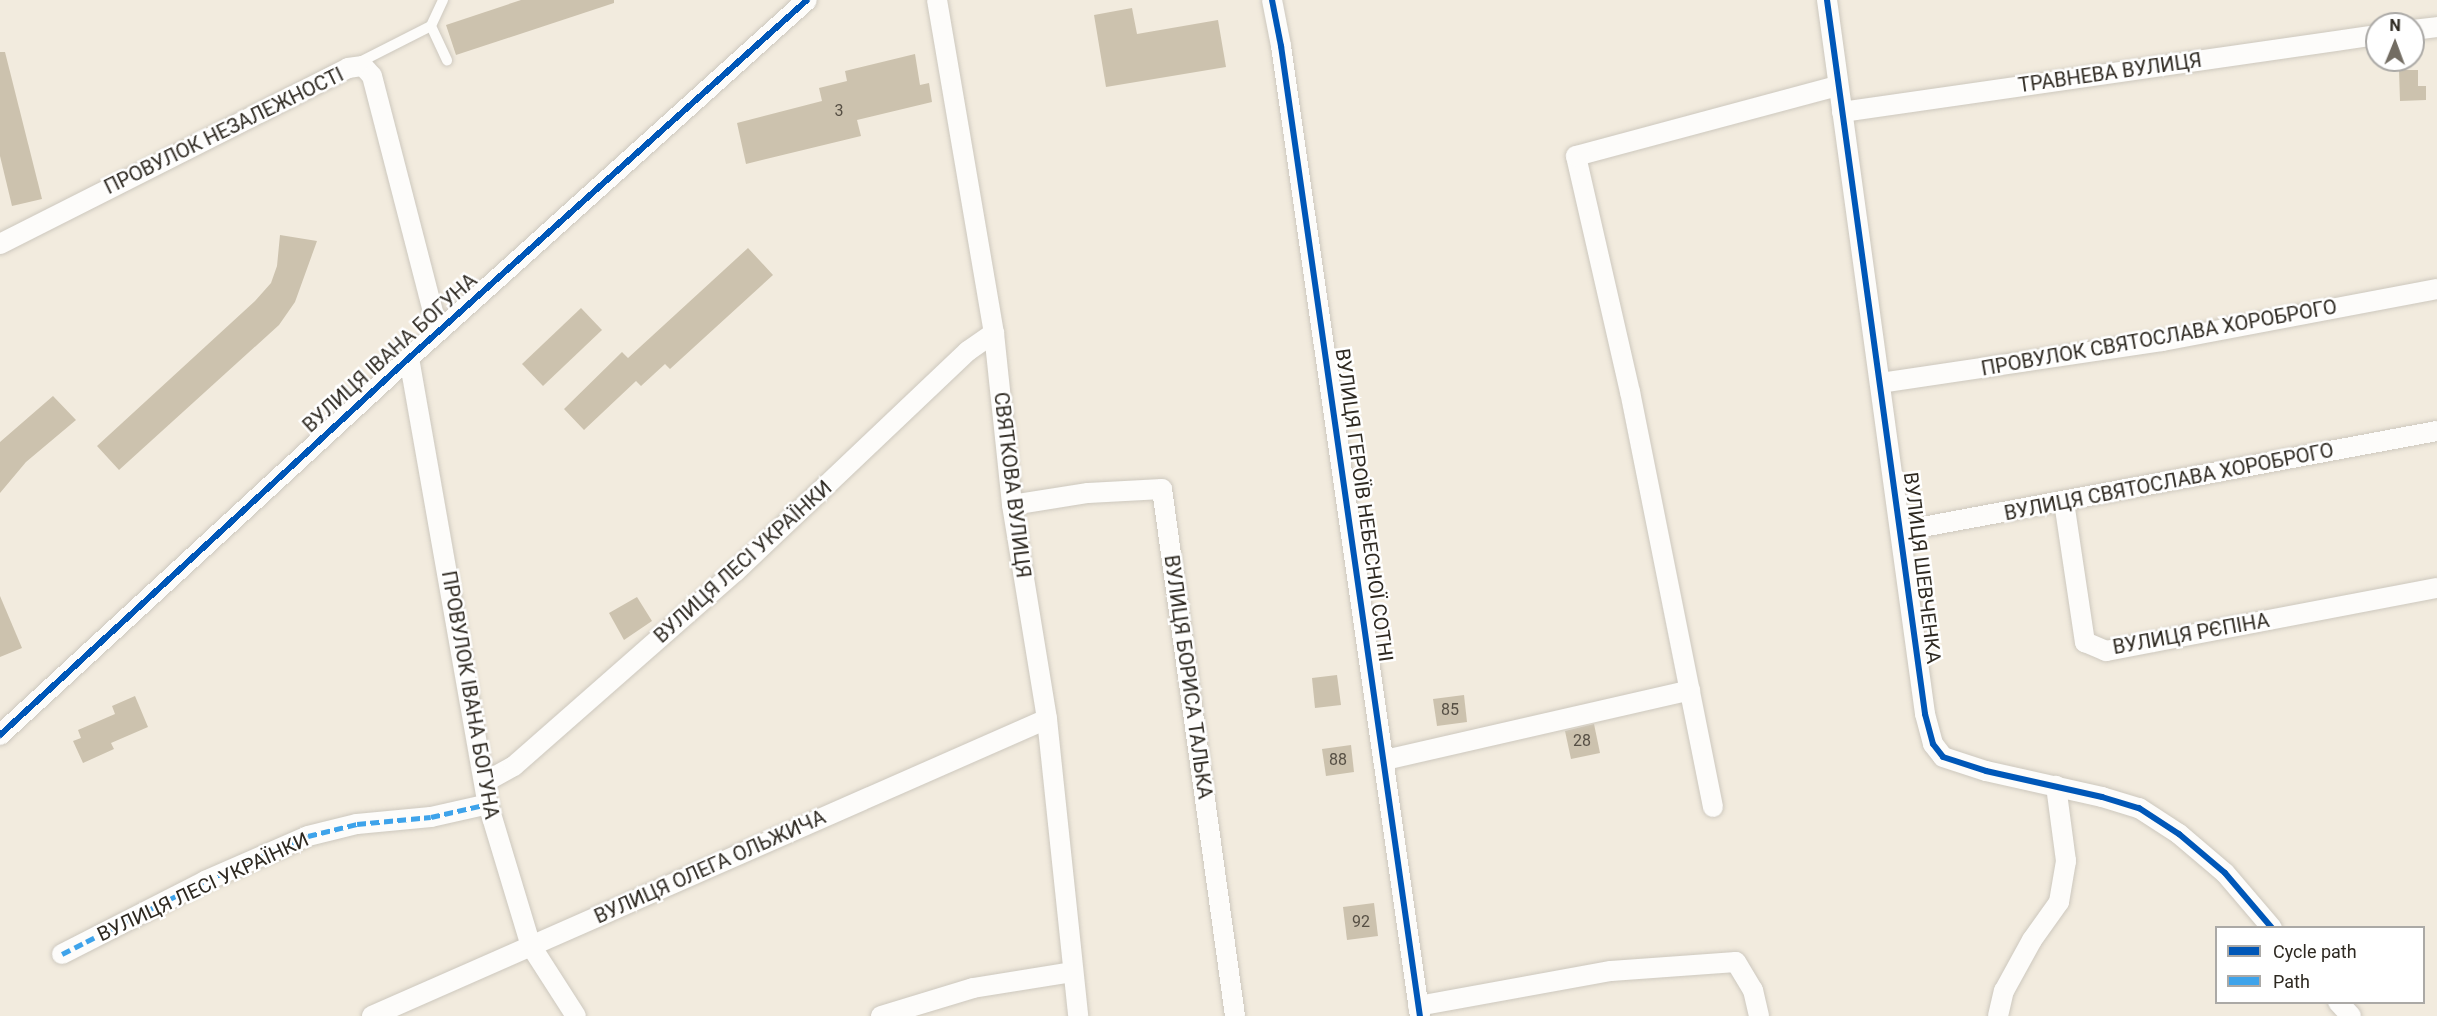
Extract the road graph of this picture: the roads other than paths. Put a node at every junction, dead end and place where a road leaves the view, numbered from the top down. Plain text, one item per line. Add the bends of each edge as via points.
1 (443, 0) edge
2 (807, 0) edge
3 (937, 0) edge
4 (1272, 0) edge
5 (1827, 0) edge
6 (431, 26) junction
7 (2365, 37) edge
8 (447, 60) dead end
9 (348, 68) junction
10 (1838, 86) junction
11 (1842, 112) junction
12 (0, 244) edge
13 (2437, 289) edge
14 (438, 331) junction
15 (993, 333) junction
16 (409, 358) junction
17 (1881, 383) junction
18 (2437, 431) edge
19 (2064, 502) junction
20 (1012, 505) junction
21 (1901, 531) junction
22 (2437, 588) edge
23 (1690, 690) junction
24 (1047, 719) junction
25 (0, 735) edge
26 (1384, 760) junction
27 (485, 782) junction
28 (2055, 786) junction
29 (488, 804) junction
30 (1713, 807) dead end
31 (2271, 926) edge
32 (531, 946) junction
33 (62, 954) dead end
34 (1072, 972) junction
35 (2340, 1004) edge
36 (1419, 1011) edge
37 (372, 1016) edge
38 (576, 1016) edge
39 (881, 1016) edge
40 (1078, 1016) edge
41 (1234, 1016) edge
42 (1759, 1016) edge
43 (1998, 1016) edge
44 (2351, 1016) edge

1 - 6 lane
2 - 14 street, ВУЛИЦЯ ІВАНА БОГУНА
3 - 15 street, СВЯТКОВА ВУЛИЦЯ
4 - 26 street, ВУЛИЦЯ ГЕРОЇВ НЕБЕСНОЇ СОТНІ
5 - 10 street, ВУЛИЦЯ ШЕВЧЕНКА
6 - 8 lane
6 - 9 lane
7 - 11 street, ТРАВНЕВА ВУЛИЦЯ
9 - 12 street, ПРОВУЛОК НЕЗАЛЕЖНОСТІ
9 - 14 street, ПРОВУЛОК НЕЗАЛЕЖНОСТІ via 363,66 372,76
10 - 11 street, ВУЛИЦЯ ШЕВЧЕНКА
10 - 23 street via 1576,156 1630,392
11 - 17 street, ВУЛИЦЯ ШЕВЧЕНКА
13 - 17 street, ПРОВУЛОК СВЯТОСЛАВА ХОРОБРОГО via 2162,341
14 - 16 street, ВУЛИЦЯ ІВАНА БОГУНА
15 - 20 street, СВЯТКОВА ВУЛИЦЯ
15 - 27 street, ВУЛИЦЯ ЛЕСІ УКРАЇНКИ via 968,351 735,573 514,766
16 - 25 street, ВУЛИЦЯ ІВАНА БОГУНА
16 - 27 street, ПРОВУЛОК ІВАНА БОГУНА
17 - 21 street, ВУЛИЦЯ ШЕВЧЕНКА
18 - 19 street, ВУЛИЦЯ СВЯТОСЛАВА ХОРОБРОГО
19 - 21 street, ВУЛИЦЯ СВЯТОСЛАВА ХОРОБРОГО
19 - 22 street, ВУЛИЦЯ РЄПІНА via 2085,642 2106,651
20 - 24 street, СВЯТКОВА ВУЛИЦЯ
20 - 41 street, ВУЛИЦЯ БОРИСА ТАЛЬКА via 1088,493 1162,489
21 - 28 street, ВУЛИЦЯ ШЕВЧЕНКА via 1925,714 1933,744 1943,757 1954,761
23 - 26 street
23 - 30 street
24 - 32 street, ВУЛИЦЯ ОЛЕГА ОЛЬЖИЧА
24 - 34 street, СВЯТКОВА ВУЛИЦЯ
26 - 36 street, ВУЛИЦЯ ГЕРОЇВ НЕБЕСНОЇ СОТНІ
27 - 29 street, ПРОВУЛОК ІВАНА БОГУНА
28 - 31 street, ВУЛИЦЯ ШЕВЧЕНКА via 2139,808 2179,834 2225,873
28 - 43 street via 2066,861 2059,902 2004,991
29 - 32 street, ПРОВУЛОК ІВАНА БОГУНА
29 - 33 street, ВУЛИЦЯ ЛЕСІ УКРАЇНКИ via 431,817 357,824 308,836 205,881
32 - 37 street, ВУЛИЦЯ ОЛЕГА ОЛЬЖИЧА
32 - 38 street, ПРОВУЛОК ІВАНА БОГУНА
34 - 39 street via 973,988
34 - 40 street, СВЯТКОВА ВУЛИЦЯ
35 - 44 street
36 - 42 street via 1611,971 1736,962 1753,990

